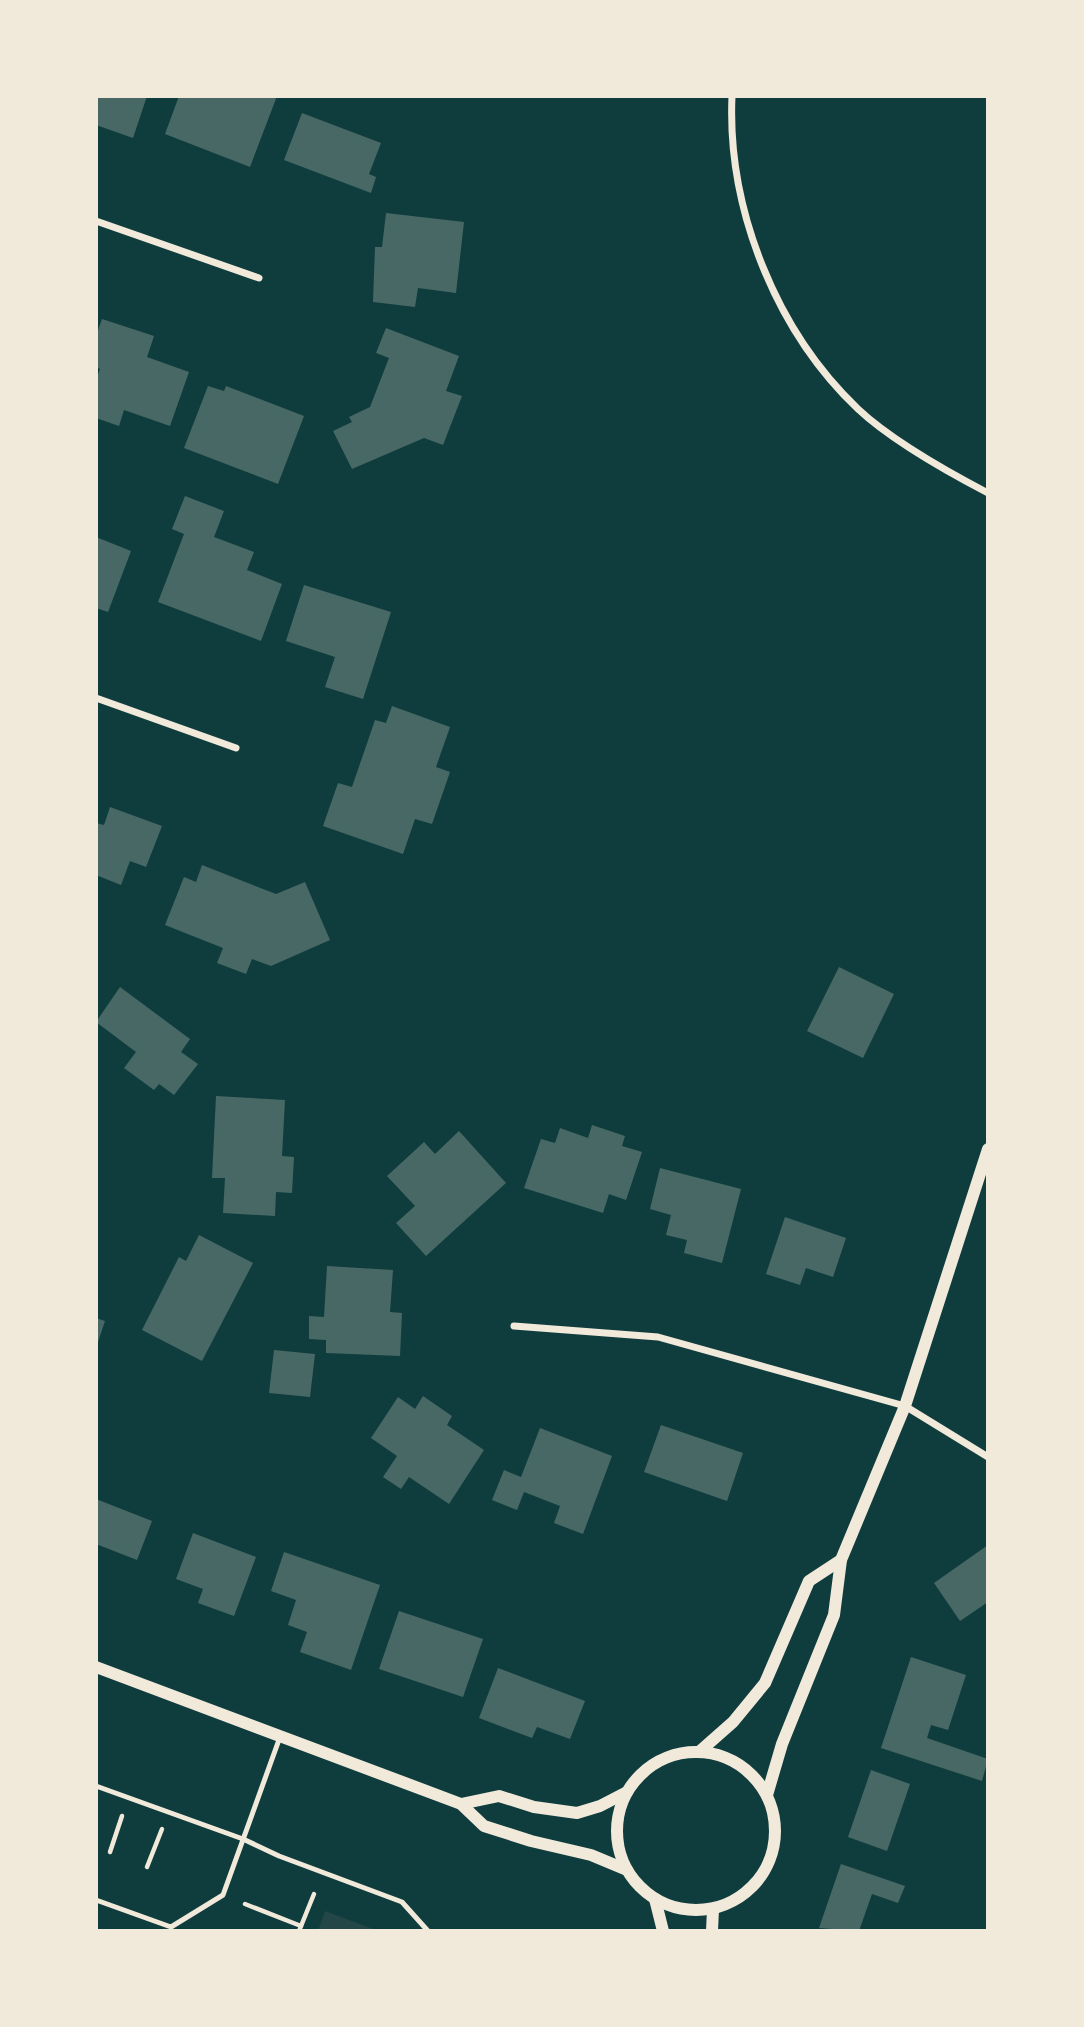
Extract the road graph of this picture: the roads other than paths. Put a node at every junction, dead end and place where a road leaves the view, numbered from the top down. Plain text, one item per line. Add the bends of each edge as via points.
1 (732, 96) edge
2 (96, 221) edge
3 (259, 278) dead end
4 (988, 493) edge
5 (96, 698) edge
6 (236, 748) dead end
7 (988, 1149) edge
8 (514, 1326) dead end
9 (905, 1406) junction
10 (988, 1457) edge
11 (841, 1560) junction
12 (96, 1667) edge
13 (281, 1735) junction
14 (699, 1752) junction
15 (96, 1786) edge
16 (627, 1791) junction
17 (767, 1795) junction
18 (461, 1804) junction
19 (243, 1839) junction
20 (627, 1870) junction
21 (655, 1899) junction
22 (96, 1900) edge
23 (713, 1909) junction
24 (428, 1931) edge
25 (663, 1931) edge
26 (712, 1931) edge

1 - 4 street via 741,197 765,274 805,346 859,410 941,468
2 - 3 street
5 - 6 street
7 - 9 street
8 - 9 street via 658,1337
9 - 10 street
9 - 11 street
11 - 14 street via 808,1580 765,1682 733,1723
11 - 17 street via 834,1615 782,1744
12 - 13 street
13 - 18 street
13 - 19 lane
14 - 16 street via 657,1762
14 - 17 street via 748,1767
15 - 19 lane
16 - 18 street via 577,1813 499,1796
16 - 20 street via 619,1812 618,1837
17 - 23 street via 775,1835 771,1856 749,1890
18 - 20 street via 484,1826 591,1854
19 - 22 lane via 223,1895 171,1927
19 - 24 lane via 402,1902
20 - 21 street
21 - 23 street via 682,1909
21 - 25 street
23 - 26 street

